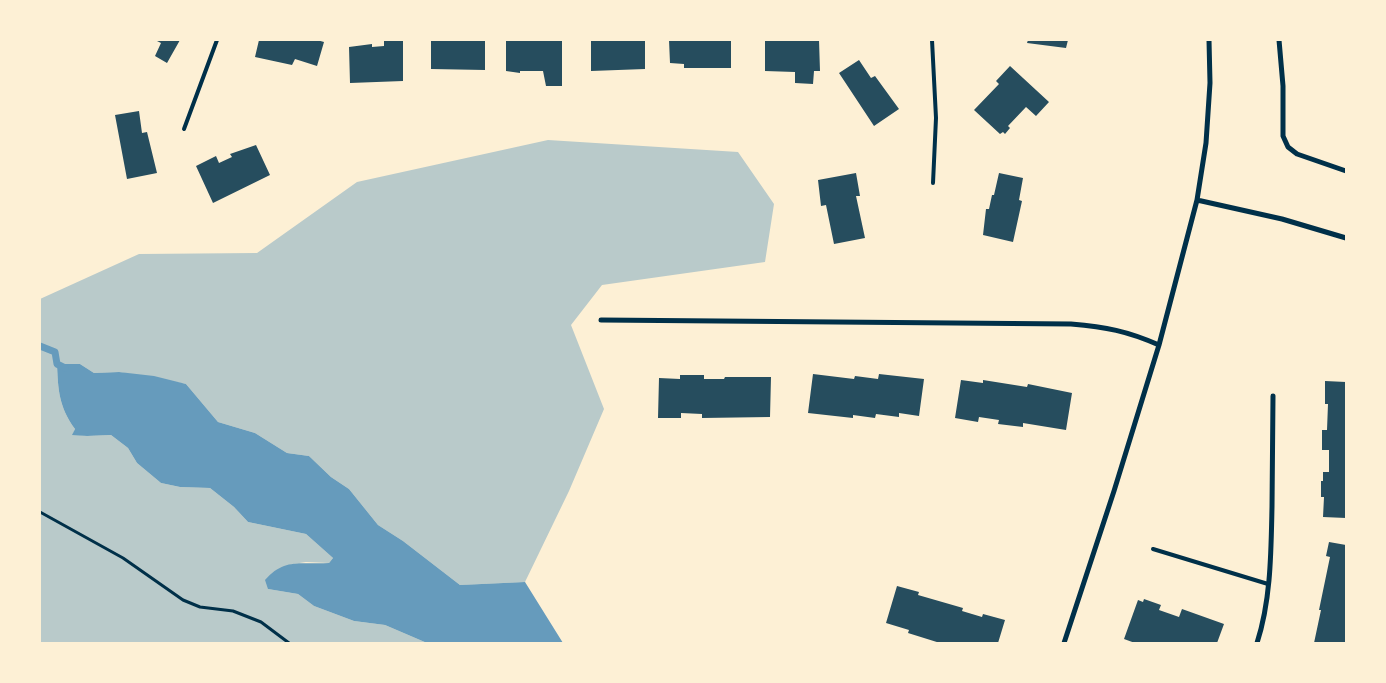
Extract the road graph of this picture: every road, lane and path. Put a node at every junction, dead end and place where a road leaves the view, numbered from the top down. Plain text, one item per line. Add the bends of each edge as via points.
1 (217, 40) edge
2 (932, 40) edge
3 (1209, 40) edge
4 (1279, 40) edge
5 (184, 129) dead end
6 (1346, 171) edge
7 (933, 183) dead end
8 (1197, 200) junction
9 (1346, 238) edge
10 (601, 320) dead end
11 (1159, 345) junction
12 (1273, 396) dead end
13 (40, 512) edge
14 (1153, 549) dead end
15 (1268, 584) junction
16 (289, 643) edge
17 (1064, 643) edge
18 (1257, 643) edge

1 - 5 lane
2 - 7 lane via 936,118
3 - 8 street via 1206,143
4 - 6 street via 1283,136 1288,147 1297,154
8 - 9 street via 1282,219
8 - 11 street
10 - 11 street via 1071,324 1103,326
11 - 17 street
12 - 15 street via 1272,543
13 - 16 path via 123,558 183,600 261,622
14 - 15 lane
15 - 18 street

